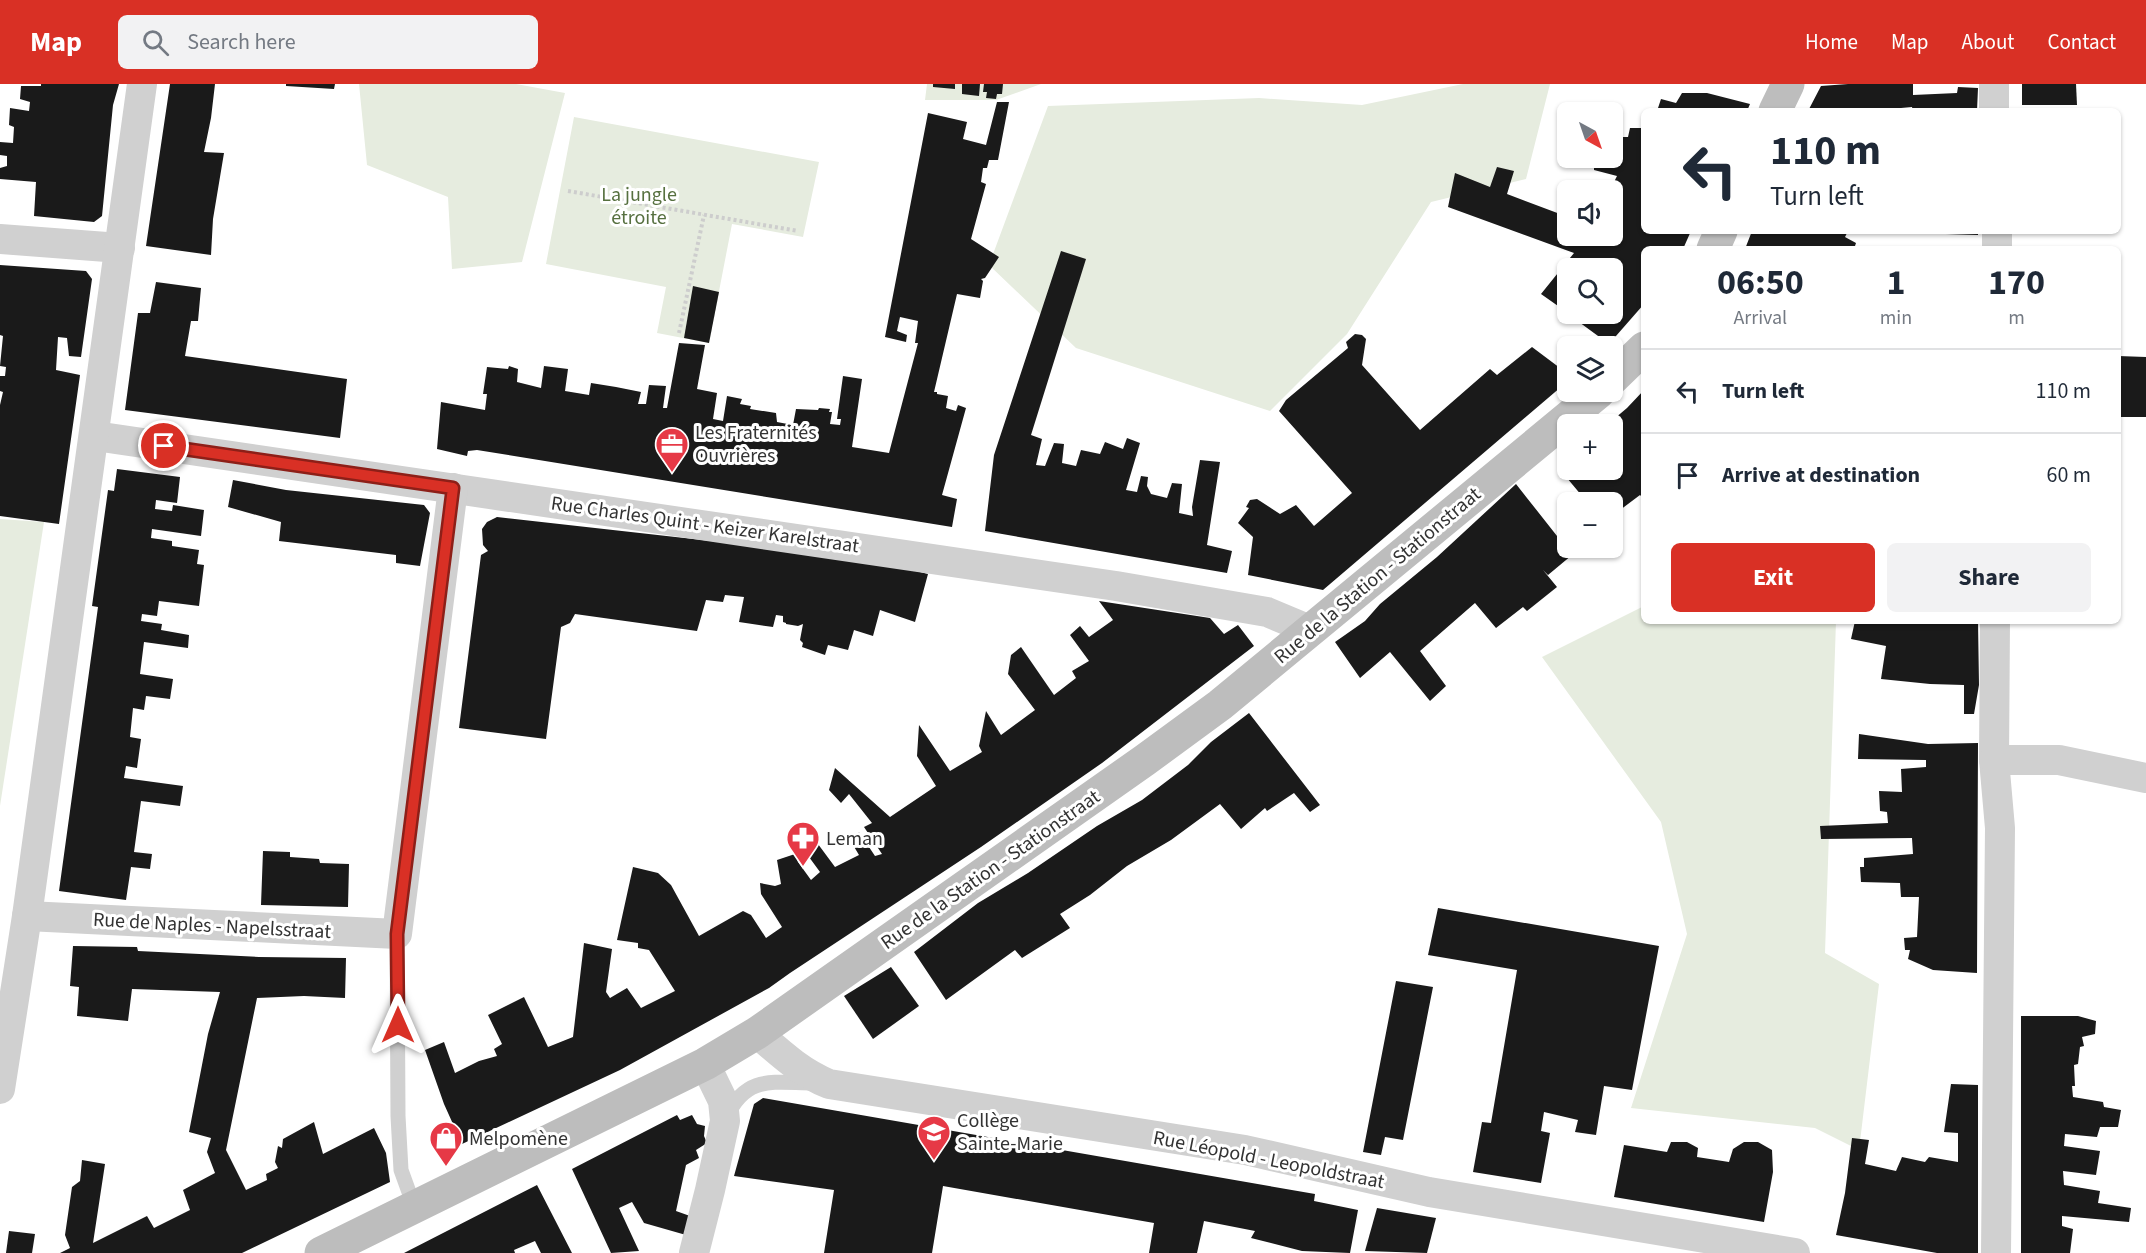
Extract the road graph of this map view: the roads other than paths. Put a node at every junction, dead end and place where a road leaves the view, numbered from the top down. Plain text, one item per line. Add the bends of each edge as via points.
1 (142, 84) edge
2 (1788, 84) edge
3 (1994, 84) edge
4 (1776, 108) edge
5 (1994, 108) edge
6 (0, 239) edge
7 (120, 248) junction
8 (1641, 351) edge
9 (1623, 369) edge
10 (1587, 402) edge
11 (95, 436) junction
12 (453, 488) junction
13 (1995, 624) edge
14 (1310, 630) junction
15 (1994, 760) junction
16 (2146, 778) edge
17 (27, 916) junction
18 (397, 934) junction
19 (757, 1033) junction
20 (705, 1064) junction
21 (829, 1084) junction
22 (0, 1089) edge
23 (725, 1121) junction
24 (414, 1206) junction
25 (321, 1253) edge
26 (694, 1253) edge
27 (1795, 1253) edge
28 (1996, 1253) edge

1 - 7 street
2 - 4 street
3 - 5 street
6 - 7 street
7 - 11 street
8 - 9 street
10 - 14 street, Rue de la Station - Stationstraat
11 - 12 street, Rue Charles Quint - Keizer Karelstraat
11 - 17 street
12 - 14 street, Rue Charles Quint - Keizer Karelstraat via 1116,586 1267,612
12 - 18 street
13 - 15 street
14 - 19 street, Rue de la Station - Stationstraat via 1220,705 1145,760
15 - 16 street via 2060,760
15 - 28 street via 2000,828
17 - 18 street, Rue de Naples - Napelsstraat
17 - 22 street
18 - 24 lane via 401,1170
19 - 20 street, Rue de la Station - Stationstraat
19 - 21 street, Rue Léopold - Leopoldstraat via 811,1077
20 - 23 street via 723,1101
20 - 24 street, Rue de la Station - Stationstraat
21 - 23 lane via 753,1085 733,1104
21 - 27 street, Rue Léopold - Leopoldstraat via 1245,1150 1430,1192
23 - 26 street
24 - 25 street, Rue de la Station - Stationstraat

